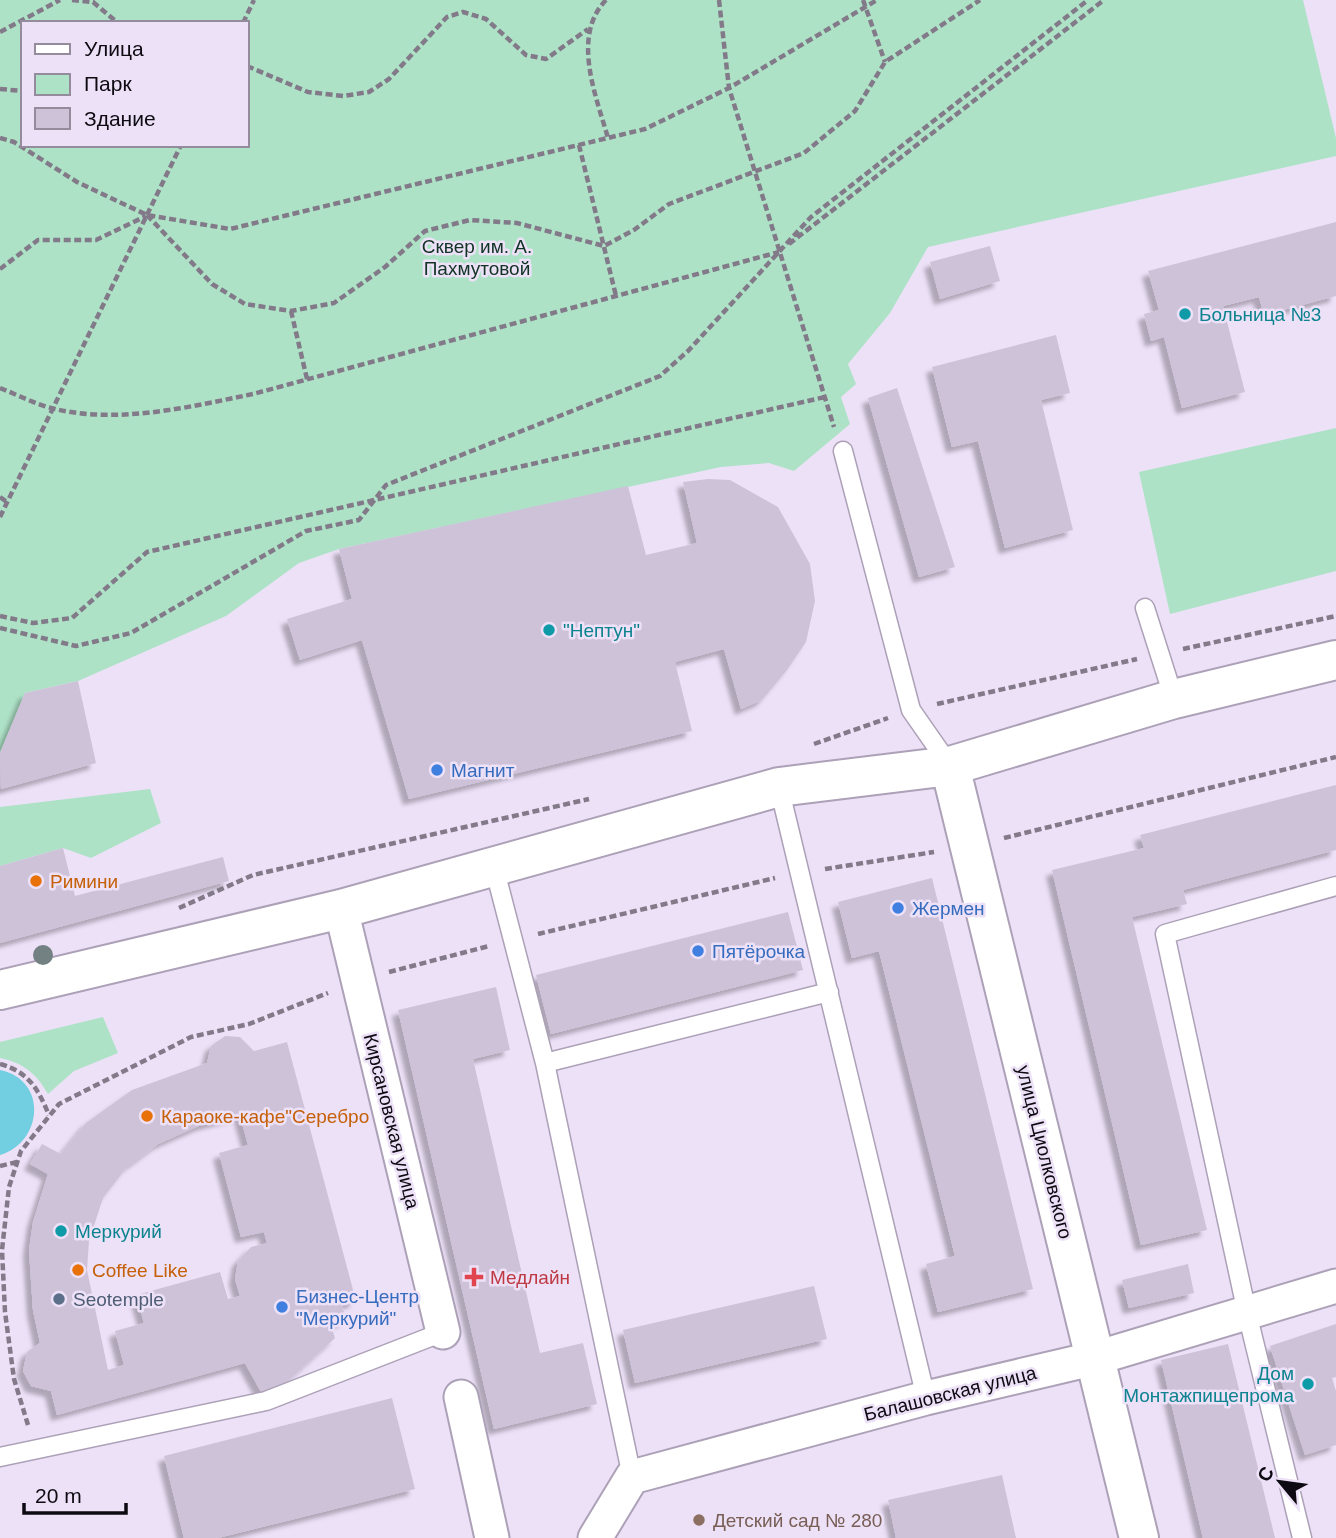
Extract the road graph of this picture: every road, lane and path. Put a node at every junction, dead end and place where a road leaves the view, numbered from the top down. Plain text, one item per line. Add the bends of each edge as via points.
1 (60, 0) edge
2 (72, 0) edge
3 (254, 0) edge
4 (606, 0) edge
5 (719, 0) edge
6 (863, 0) edge
7 (877, 0) edge
8 (979, 0) edge
9 (1088, 0) edge
10 (1104, 0) edge
11 (866, 7) junction
12 (116, 21) edge
13 (244, 21) edge
14 (588, 29) junction
15 (0, 32) edge
16 (885, 62) junction
17 (248, 66) edge
18 (729, 88) junction
19 (0, 89) edge
20 (21, 91) edge
21 (0, 138) edge
22 (608, 138) junction
23 (579, 145) junction
24 (21, 146) edge
25 (22, 147) edge
26 (180, 147) edge
27 (755, 172) junction
28 (147, 215) junction
29 (604, 246) junction
30 (779, 252) junction
31 (0, 269) edge
32 (616, 296) junction
33 (291, 311) junction
34 (307, 379) junction
35 (0, 387) edge
36 (53, 409) junction
37 (842, 451) dead end
38 (0, 497) edge
39 (373, 500) junction
40 (7, 502) junction
41 (0, 517) edge
42 (1145, 608) dead end
43 (0, 616) edge
44 (1336, 616) edge
45 (0, 628) edge
46 (1160, 654) junction
47 (1336, 660) edge
48 (1174, 699) junction
49 (911, 710) junction
50 (809, 745) dead end
51 (1336, 757) edge
52 (950, 766) junction
53 (779, 787) junction
54 (593, 798) dead end
55 (970, 846) junction
56 (494, 867) junction
57 (800, 873) junction
58 (1336, 886) edge
59 (341, 909) junction
60 (172, 911) dead end
61 (512, 939) junction
62 (358, 981) junction
63 (0, 990) edge
64 (828, 992) junction
65 (545, 1063) junction
66 (0, 1064) edge
67 (49, 1115) junction
68 (18, 1161) junction
69 (0, 1166) edge
70 (1336, 1286) edge
71 (1247, 1313) junction
72 (443, 1332) joint
73 (1096, 1358) junction
74 (461, 1397) dead end
75 (926, 1398) junction
76 (36, 1449) junction
77 (0, 1457) edge
78 (632, 1477) junction
79 (492, 1538) edge
80 (595, 1538) edge
81 (1139, 1538) edge
82 (1302, 1538) edge

1 - 15 path
2 - 12 path via 93,2
3 - 13 path
4 - 14 path
5 - 18 path
6 - 11 path
7 - 11 path
8 - 16 path
9 - 30 path via 811,217
10 - 30 path
11 - 16 path
11 - 18 path
14 - 17 path via 545,59 526,55 486,19 463,12 447,17 389,79 369,92 343,96 308,92
14 - 22 path via 592,77
16 - 27 path via 855,111 804,153
18 - 22 path via 645,129
18 - 27 path
19 - 20 path
21 - 24 path
22 - 23 path
23 - 28 path via 230,229
23 - 29 path
25 - 28 path via 77,181
26 - 28 path
27 - 29 path via 669,204
27 - 30 path
28 - 31 path via 96,240 38,240
28 - 33 path via 212,284 245,304
28 - 36 path
29 - 32 path
29 - 33 path via 517,223 470,220 425,231 334,303
30 - 32 path
30 - 39 path via 660,376 386,485
30 - 39 path via 825,397
32 - 34 path
33 - 34 path
34 - 36 path via 170,411 92,415
35 - 36 path
36 - 40 path
37 - 49 lane
38 - 40 path
39 - 43 path via 147,552 72,618 33,623
39 - 45 path via 359,520 306,531 131,633 76,646
40 - 41 path
42 - 46 lane
44 - 46 path
46 - 48 lane
46 - 49 path
47 - 48 main road
48 - 52 main road
49 - 50 path
49 - 52 lane
51 - 55 path
52 - 53 main road
52 - 55 main road, улица Циолковского
53 - 56 main road
53 - 57 lane
54 - 60 path via 253,875
55 - 57 path
55 - 73 main road, улица Циолковского
56 - 59 main road
56 - 61 lane
57 - 61 path
57 - 64 lane
58 - 71 lane via 1165,934
59 - 62 street, Кирсановская улица
59 - 63 main road
61 - 62 path
61 - 65 lane
62 - 67 path via 249,1024 191,1037 59,1104
62 - 72 street, Кирсановская улица
64 - 65 lane
64 - 75 lane
65 - 78 lane
66 - 67 path via 31,1079
67 - 68 path
68 - 69 path
68 - 76 path via 9,1187 2,1250 5,1312 13,1379
70 - 71 street, Балашовская улица
71 - 73 street, Балашовская улица
71 - 82 lane
72 - 76 lane via 266,1401
73 - 75 street, Балашовская улица
73 - 81 main road, улица Циолковского
74 - 79 street
75 - 78 street, Балашовская улица
76 - 77 lane
78 - 80 street

